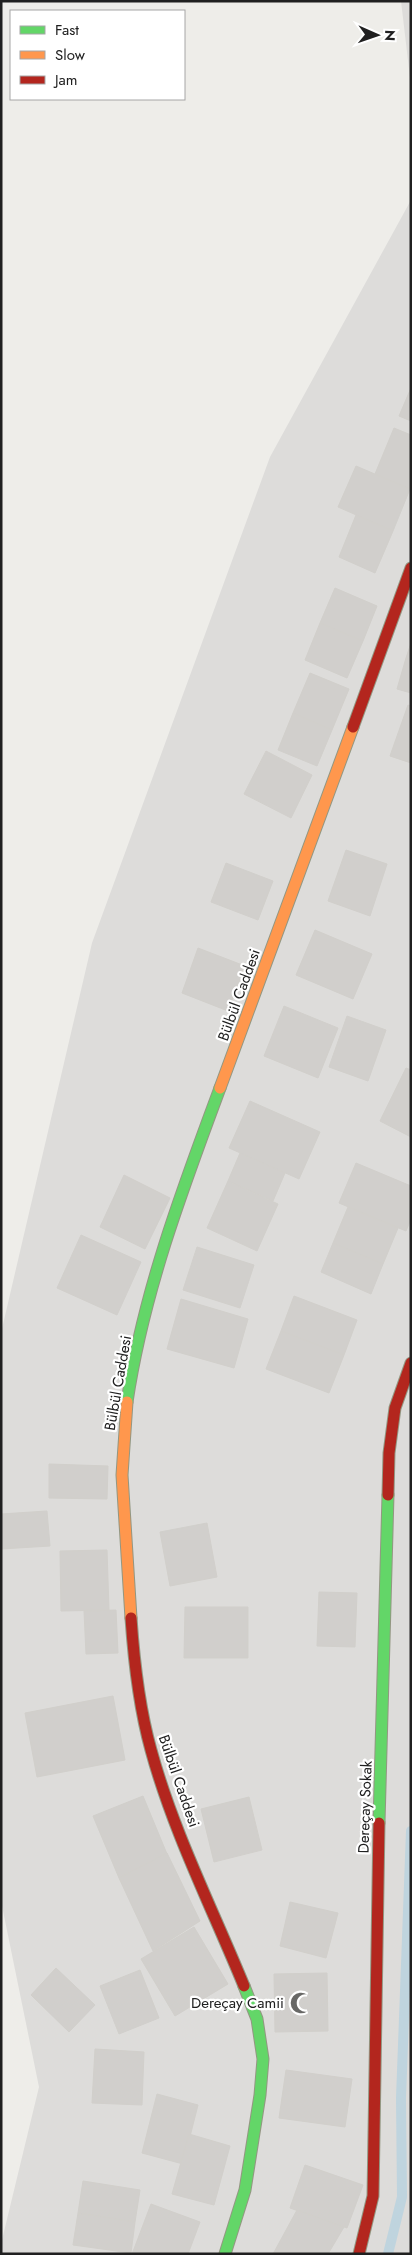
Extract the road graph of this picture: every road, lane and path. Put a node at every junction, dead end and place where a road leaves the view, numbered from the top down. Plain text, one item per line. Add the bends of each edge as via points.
1 (411, 568) edge
2 (411, 1363) edge
3 (225, 2254) edge
4 (359, 2254) edge

1 - 3 street, Bülbül Caddesi via 180,1203 141,1338 124,1416 123,1525 136,1669 146,1727 162,1782 256,2020 263,2059 245,2190
2 - 4 street, Dereçay Sokak via 395,1408 389,1453 373,2196

